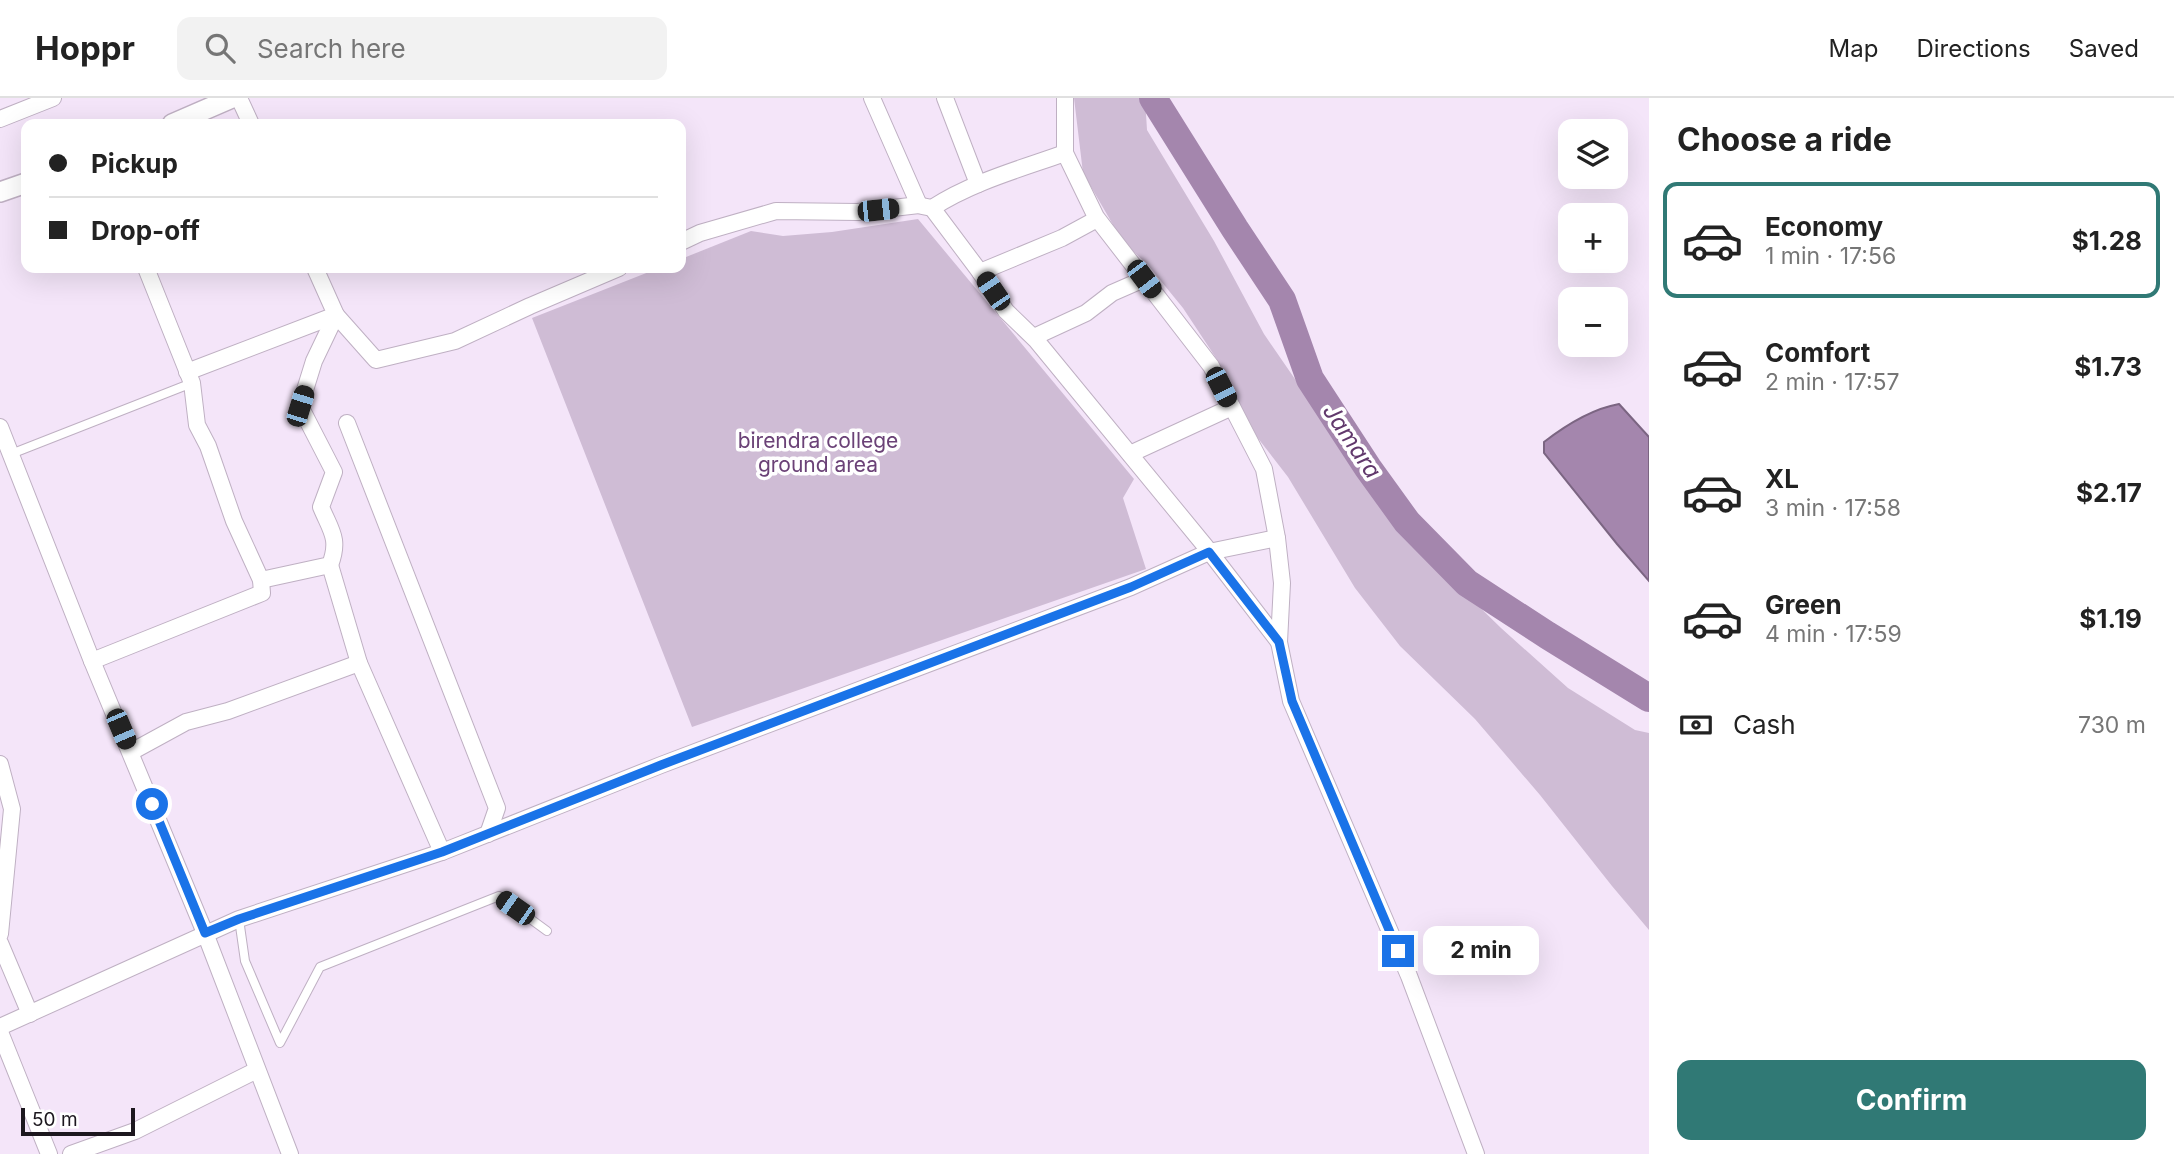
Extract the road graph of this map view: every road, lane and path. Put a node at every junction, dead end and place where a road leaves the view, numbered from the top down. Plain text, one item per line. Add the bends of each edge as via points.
1 (53, 98) edge
2 (232, 98) edge
3 (239, 98) edge
4 (872, 98) edge
5 (945, 98) edge
6 (1065, 98) edge
7 (0, 119) edge
8 (184, 119) edge
9 (249, 119) edge
10 (1065, 153) junction
11 (978, 184) junction
12 (21, 185) edge
13 (0, 192) edge
14 (926, 207) junction
15 (1097, 219) junction
16 (686, 240) edge
17 (980, 272) junction
18 (148, 273) edge
19 (317, 273) edge
20 (608, 273) edge
21 (1144, 279) junction
22 (336, 315) junction
23 (1034, 337) junction
24 (189, 377) junction
25 (1232, 407) junction
26 (347, 423) dead end
27 (0, 427) edge
28 (11, 454) junction
29 (1130, 454) junction
30 (1277, 538) junction
31 (1209, 552) junction
32 (330, 565) junction
33 (261, 580) junction
34 (1279, 642) junction
35 (92, 661) junction
36 (359, 663) junction
37 (131, 752) junction
38 (0, 764) edge
39 (488, 834) junction
40 (442, 852) junction
41 (239, 919) junction
42 (547, 931) dead end
43 (205, 933) junction
44 (0, 934) edge
45 (0, 943) edge
46 (30, 1014) junction
47 (0, 1027) edge
48 (0, 1032) edge
49 (257, 1070) junction
50 (49, 1154) edge
51 (71, 1154) edge
52 (290, 1154) edge
53 (1476, 1154) edge

1 - 7 street
2 - 8 street
3 - 9 street
4 - 14 street
5 - 11 street
6 - 10 street
10 - 11 street
10 - 15 street
11 - 14 street
12 - 13 street
14 - 16 street via 776,211
14 - 17 street
15 - 17 street
15 - 21 street
17 - 23 street via 1006,311
18 - 24 street
19 - 22 street
20 - 22 street via 455,341 376,360
21 - 23 street
21 - 25 street via 1211,366
22 - 24 street
22 - 32 street via 313,361 300,406 334,472 321,507 336,543
23 - 29 street
24 - 28 lane
24 - 33 street via 197,425
25 - 29 street
25 - 30 street via 1264,469
26 - 39 street via 497,808
27 - 28 street
28 - 35 street
29 - 31 street
30 - 31 street
30 - 34 street via 1282,583
31 - 34 street
31 - 39 street via 1131,587
32 - 33 street
32 - 36 street
33 - 35 street via 262,593
34 - 53 street via 1292,701 1409,976
35 - 37 street
36 - 37 street via 186,722
36 - 40 street
37 - 43 street
38 - 44 street via 12,809
39 - 40 street
40 - 41 street
41 - 42 lane via 245,961 280,1043 320,967 499,897
41 - 43 street
43 - 46 street
43 - 49 street
45 - 46 street
46 - 47 street
48 - 50 street
49 - 51 street via 135,1131
49 - 52 street

